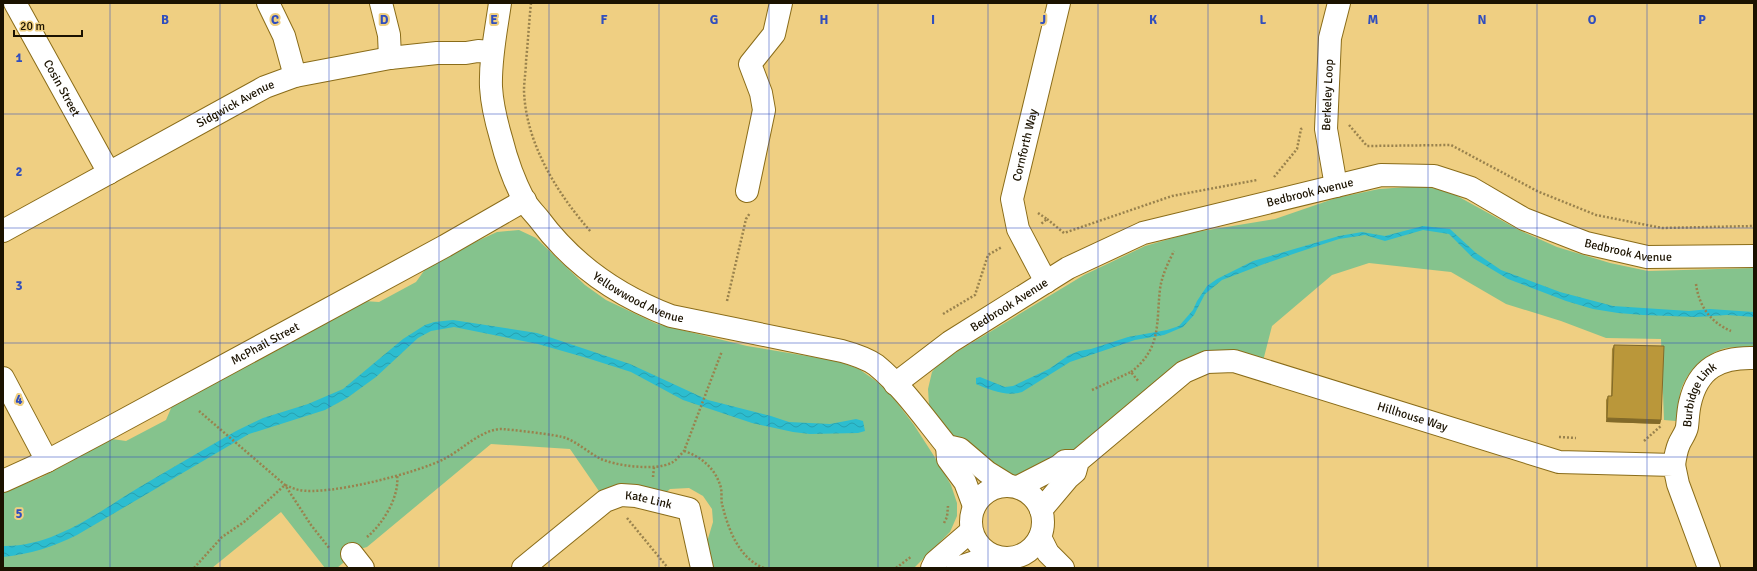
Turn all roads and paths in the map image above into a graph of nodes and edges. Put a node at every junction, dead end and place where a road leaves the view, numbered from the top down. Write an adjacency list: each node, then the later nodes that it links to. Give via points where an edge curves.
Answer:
1 (15, 3): 12 (street, Cosin Street)
2 (268, 3): 11 (street, via 284,36)
3 (381, 3): 10 (street, via 389,35)
4 (500, 3): 9 (street, Yellowwood Avenue)
5 (532, 3): 18 (path, via 524,91 528,121 552,179 573,211)
6 (781, 3): 14 (street, via 774,34 750,64 761,93 764,110)
7 (1059, 3): 19 (street, Cornforth Way, via 1012,199 1018,229)
8 (1339, 3): 13 (street, Berkeley Loop, via 1330,38 1326,129)
9 (492, 52): 10 (street, Sidgwick Avenue, via 437,53); 15 (street, Yellowwood Avenue, via 491,87 494,115 506,157)
10 (390, 58): 11 (street, Sidgwick Avenue)
11 (295, 76): 12 (street, Sidgwick Avenue, via 265,87)
12 (109, 173): 17 (street, Sidgwick Avenue)
13 (1336, 186): 21 (street, Bedbrook Avenue, via 1381,175 1434,176 1471,188 1524,218 1586,243 1647,257); 22 (street, Bedbrook Avenue, via 1143,233 1068,268)
14 (747, 191)
15 (524, 200): 31 (street, Yellowwood Avenue, via 550,234 580,265 602,282 644,306 671,316 858,356 875,364); 35 (street, McPhail Street, via 445,246)
16 (750, 212): 24 (path, via 746,219)
17 (3, 231)
18 (591, 232)
19 (1022, 236): 22 (street, Cornforth Way); 25 (path, via 988,255 975,295)
20 (1174, 251): 29 (path, via 1160,288 1159,324 1155,342 1150,353)
21 (1754, 256)
22 (1046, 282): 31 (street, Bedbrook Avenue, via 950,342)
23 (1696, 284): 26 (path, via 1705,311 1717,324)
24 (727, 301)
25 (943, 314)
26 (1731, 331)
27 (722, 351): 34 (path)
28 (1754, 358): 37 (street, Burbidge Link, via 1722,361 1699,379 1690,402 1686,429)
29 (1131, 372)
30 (3, 378): 35 (street)
31 (895, 384): 33 (street, Yellowwood Avenue)
32 (199, 411): 40 (path)
33 (948, 446): 41 (street, Yellowwood Avenue, via 960,449 975,463); 44 (street, Yellowwood Avenue, via 948,459 965,482)
34 (684, 451): 38 (path, via 671,463 663,466 619,464 599,458 564,437 500,429 488,431 428,466); 55 (path, via 697,455 715,474 735,541 752,563)
35 (48, 461): 39 (street, McPhail Street)
36 (1078, 461): 37 (street, Hillhouse Way, via 1184,372 1207,362 1234,361 1559,462); 41 (street, Hillhouse Way, via 1065,461); 45 (street, Hillhouse Way, via 1075,472)
37 (1674, 465): 60 (street, via 1678,484)
38 (398, 475): 40 (path, via 321,490 300,490); 49 (path, via 394,499 382,520)
39 (3, 480)
40 (285, 485): 49 (path, via 311,525); 51 (path, via 244,522 222,537)
41 (1013, 486): 44 (street, via 998,486 989,490); 45 (street, via 1027,492 1035,499)
42 (612, 499): 52 (street, Kate Link, via 605,501); 53 (path); 54 (street, Kate Link, via 621,495 636,496 689,509)
43 (947, 501): 46 (path, via 949,508)
44 (974, 506): 47 (street, via 970,519)
45 (1041, 510): 48 (street, via 1043,524)
46 (943, 525)
47 (972, 532): 50 (street, via 984,551); 56 (street, via 935,562)
48 (1040, 537): 50 (street, via 1033,548 1024,554); 59 (street, via 1048,553)
49 (353, 554)
50 (1004, 557): 57 (street); 58 (street)
51 (194, 568)
52 (523, 568)
53 (668, 568)
54 (702, 568)
55 (764, 568)
56 (932, 568)
57 (957, 568)
58 (1033, 568)
59 (1063, 568)
60 (1709, 568)

